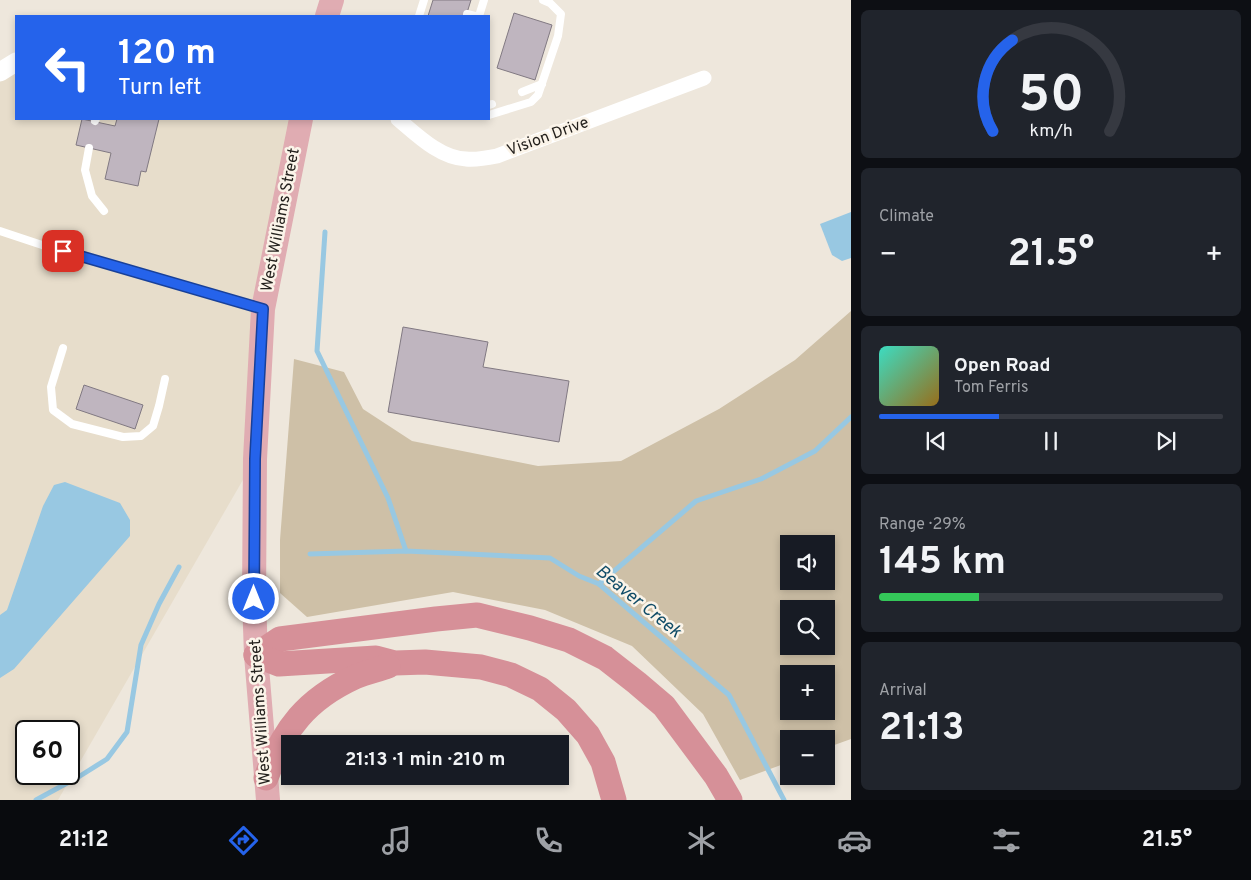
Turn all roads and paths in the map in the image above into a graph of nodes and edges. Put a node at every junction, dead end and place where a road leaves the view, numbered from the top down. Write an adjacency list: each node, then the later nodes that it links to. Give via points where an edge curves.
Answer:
1 (484, 0): 7 (lane)
2 (544, 0): 11 (lane, via 561,14 558,36)
3 (427, 1): 5 (lane)
4 (467, 14): 6 (lane)
5 (420, 15)
6 (471, 15)
7 (479, 15)
8 (15, 63): 9 (street)
9 (0, 72)
10 (704, 78): 15 (street, Vision Drive, via 497,156 480,159 464,159 438,150)
11 (542, 84): 12 (lane); 13 (lane, via 531,102)
12 (522, 92)
13 (490, 115)
14 (301, 120): 19 (main road, West Williams Street)
15 (399, 120)
16 (89, 148): 17 (lane, via 85,170 92,196)
17 (104, 211)
18 (0, 231): 19 (lane)
19 (263, 309): 22 (main road, West Williams Street, via 255,459)
20 (63, 348): 21 (lane, via 51,387 53,410 72,424 123,437 141,436 153,426)
21 (165, 379)
22 (256, 654): 23 (highway, via 279,664 376,658); 24 (main road, West Williams Street); 26 (highway, via 280,639 477,615 569,640 605,658 664,706)
23 (395, 663): 24 (highway, via 340,684 312,704 288,730 274,754); 25 (highway, via 433,662 481,667 511,675 540,688 588,735 603,762)
24 (267, 789)
25 (614, 800)
26 (730, 800)

